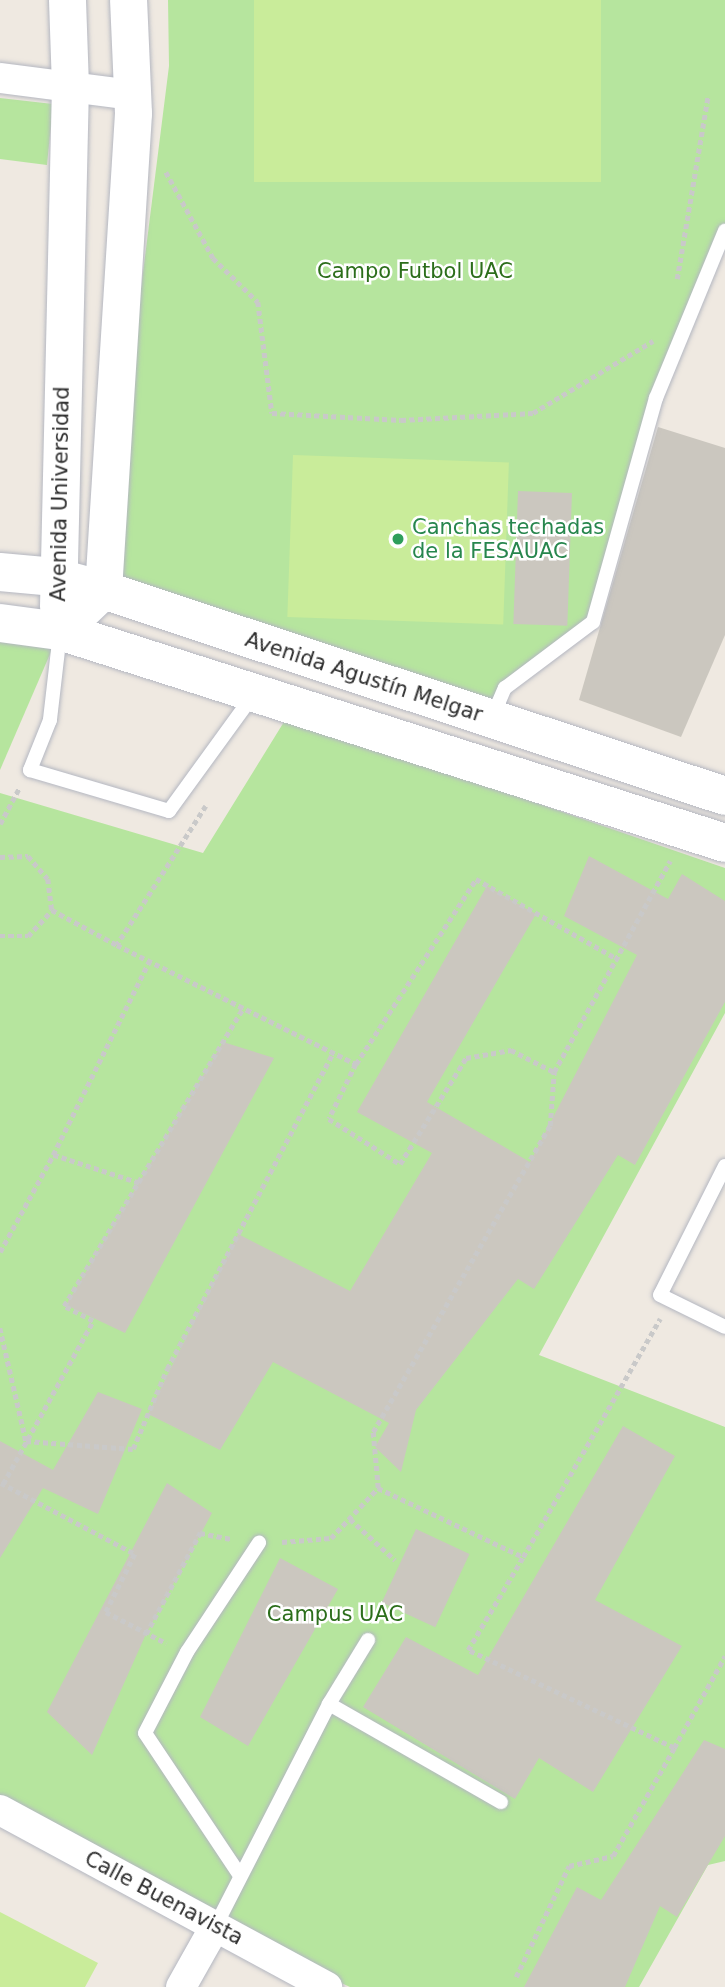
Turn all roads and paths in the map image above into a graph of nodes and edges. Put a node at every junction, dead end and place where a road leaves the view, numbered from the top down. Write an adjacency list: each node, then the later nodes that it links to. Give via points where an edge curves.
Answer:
1 (67, 0): 4 (street, Avenida Universidad)
2 (128, 0): 5 (street)
3 (0, 78): 4 (street)
4 (70, 86): 5 (street); 12 (street, Avenida Universidad)
5 (132, 95): 13 (street)
6 (708, 96): 9 (path)
7 (160, 162): 10 (path, via 213,258 258,302 272,413 401,419 533,413)
8 (725, 231): 17 (lane, via 656,398 593,622 505,688)
9 (675, 293)
10 (657, 339)
11 (0, 572): 12 (main road, Avenida Agustín Melgar)
12 (55, 576): 13 (main road, Avenida Agustín Melgar); 15 (street, Avenida Universidad)
13 (103, 590): 15 (street, Avenida Universidad); 17 (main road, Avenida Agustín Melgar)
14 (0, 623): 15 (main road)
15 (60, 631): 16 (main road); 18 (lane, via 50,720)
16 (255, 692): 18 (lane, via 169,811); 22 (main road)
17 (491, 719): 20 (main road, Avenida Agustín Melgar)
18 (30, 770): 21 (path)
19 (215, 792): 27 (path)
20 (725, 796)
21 (0, 824)
22 (686, 830): 23 (main road); 28 (path)
23 (725, 843)
24 (0, 857): 25 (path, via 28,856 48,879)
25 (52, 910): 26 (path, via 28,936); 27 (path)
26 (0, 936)
27 (117, 945): 29 (path)
28 (619, 961): 32 (path, via 476,879); 33 (path)
29 (149, 962): 30 (path); 34 (path)
30 (242, 1010): 31 (path); 36 (path)
31 (333, 1053): 32 (path); 41 (path, via 167,1369 133,1449)
32 (356, 1064): 33 (path, via 329,1119 400,1164 466,1058 511,1050)
33 (554, 1072): 43 (path, via 550,1126 373,1432)
34 (53, 1156): 36 (path); 37 (path)
35 (725, 1166): 38 (lane, via 660,1295)
36 (139, 1183): 41 (path, via 65,1306 93,1321)
37 (0, 1252)
38 (670, 1300): 39 (lane); 46 (path)
39 (725, 1326)
40 (0, 1328): 41 (path)
41 (26, 1441): 42 (path)
42 (1, 1484): 48 (path, via 135,1554 106,1612)
43 (378, 1488): 44 (path); 46 (path)
44 (350, 1519): 45 (path, via 331,1538); 47 (path)
45 (259, 1543): 48 (path, via 201,1533); 50 (lane)
46 (523, 1557): 53 (path, via 468,1650)
47 (395, 1560)
48 (146, 1634): 50 (path)
49 (368, 1640): 52 (lane)
50 (187, 1652): 56 (lane, via 145,1733)
51 (725, 1656): 53 (path)
52 (330, 1704): 54 (lane); 56 (lane)
53 (674, 1748): 58 (path, via 613,1856 569,1866)
54 (501, 1802)
55 (0, 1810): 57 (street, Calle Buenavista)
56 (240, 1874): 57 (lane)
57 (216, 1925): 59 (street); 60 (street, Calle Buenavista)
58 (516, 1978)
59 (181, 1987)
60 (327, 1987)

